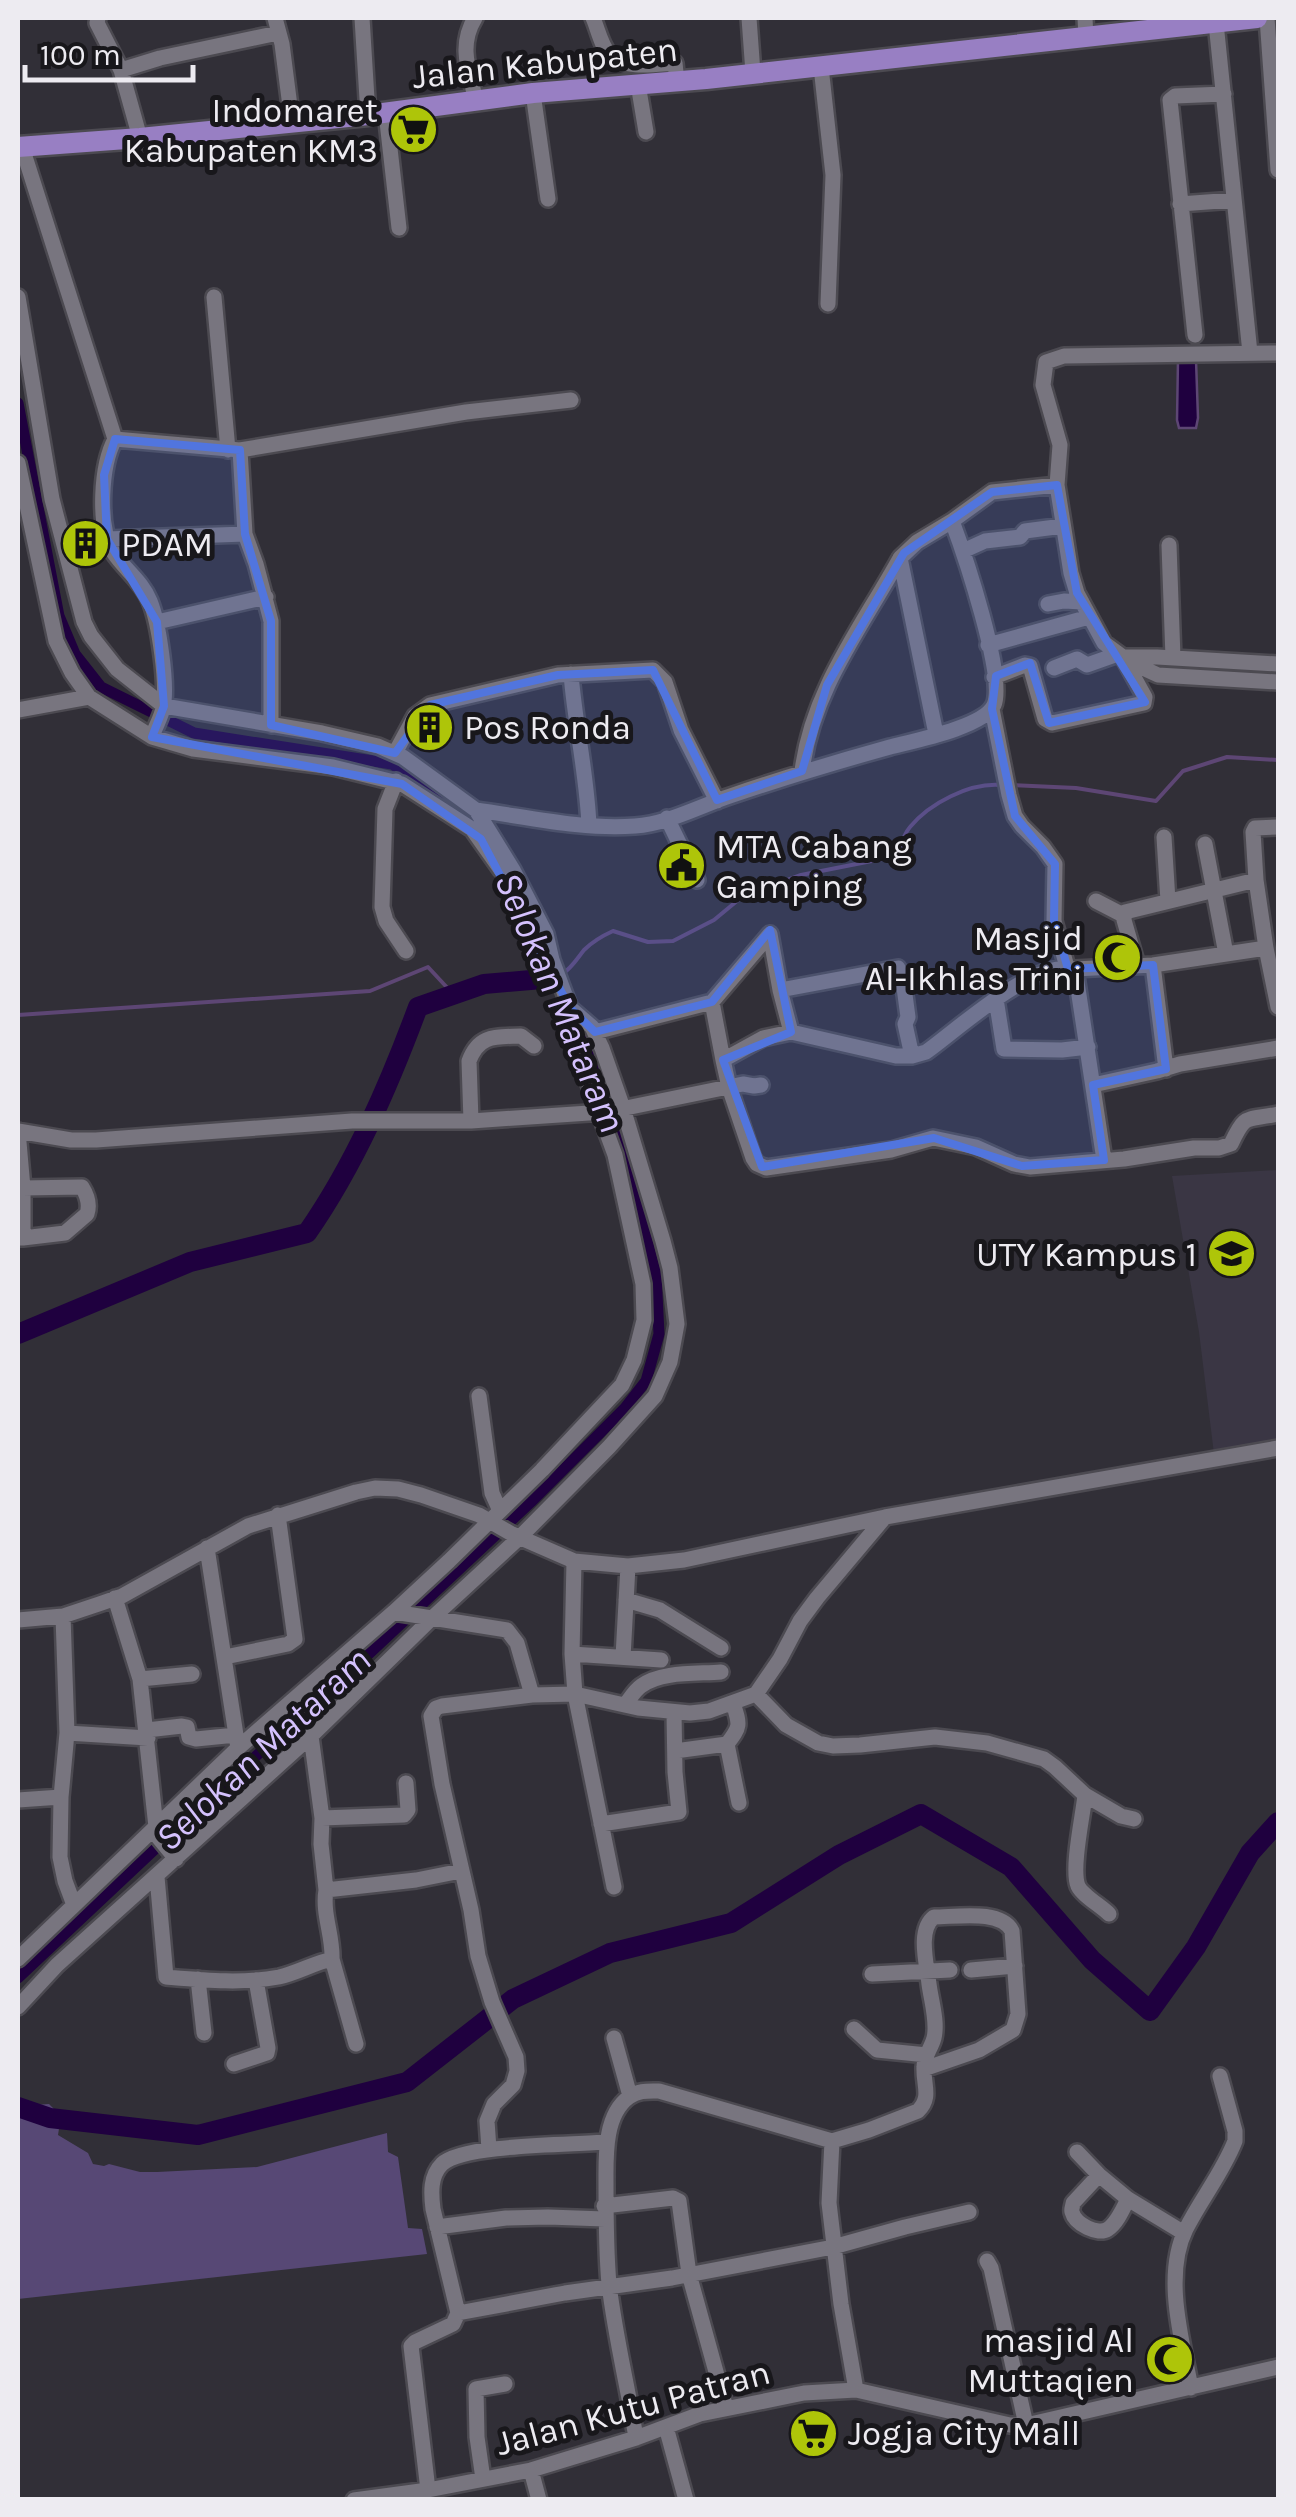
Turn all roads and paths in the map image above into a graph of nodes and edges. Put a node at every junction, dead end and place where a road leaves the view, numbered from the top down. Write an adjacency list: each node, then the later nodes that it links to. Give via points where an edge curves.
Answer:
1 (98, 18): 12 (street)
2 (362, 18): 19 (street)
3 (476, 18): 18 (street, via 465,44)
4 (594, 18): 14 (street, via 613,58 675,62)
5 (748, 18): 13 (street)
6 (1256, 18): 8 (main road, Jalan Kabupaten)
7 (1266, 18): 24 (street)
8 (1216, 23): 10 (main road, Jalan Kabupaten); 17 (street)
9 (276, 25): 12 (street); 20 (street)
10 (1086, 28): 11 (main road, Jalan Kabupaten)
11 (821, 67): 13 (main road, Jalan Kabupaten); 31 (street, via 833,198)
12 (121, 70): 22 (street)
13 (753, 73): 14 (main road, Jalan Kabupaten)
14 (677, 82): 15 (main road, Jalan Kabupaten)
15 (638, 84): 16 (main road, Jalan Kabupaten); 21 (street)
16 (534, 93): 18 (main road, Jalan Kabupaten); 25 (street)
17 (1224, 94): 26 (street); 27 (street, via 1170,100)
18 (476, 101): 19 (main road, Jalan Kabupaten)
19 (376, 114): 20 (main road, Jalan Kabupaten); 28 (street)
20 (292, 122): 22 (main road, Jalan Kabupaten)
21 (646, 132)
22 (140, 138): 23 (main road, Jalan Kabupaten)
23 (20, 147): 36 (street)
24 (1278, 170)
25 (548, 199)
26 (1234, 200): 27 (street); 34 (street)
27 (1180, 204): 32 (street)
28 (398, 228)
29 (18, 296): 63 (street, via 52,499 84,622)
30 (214, 297): 37 (street)
31 (828, 304)
32 (1195, 335)
33 (1278, 352): 34 (street)
34 (1250, 353): 39 (street, via 1046,362 1042,385 1060,445)
35 (572, 400): 37 (street)
36 (114, 439): 37 (street); 43 (street, via 104,475)
37 (234, 450): 42 (street)
38 (18, 464): 60 (street, via 56,640)
39 (1057, 485): 40 (street, via 992,492); 41 (street)
40 (952, 521): 45 (street); 46 (street)
41 (1063, 526): 45 (street); 49 (street)
42 (245, 534): 43 (street); 47 (street)
43 (107, 539): 50 (street, via 142,585)
44 (1169, 545): 53 (street)
45 (963, 551): 51 (street)
46 (900, 558): 65 (street); 67 (street, via 827,685)
47 (266, 597): 50 (street); 64 (street)
48 (1048, 604): 49 (street, via 1064,601)
49 (1086, 609): 51 (street); 52 (street, via 1104,643)
50 (157, 622): 63 (street)
51 (988, 645): 58 (street)
52 (1125, 656): 53 (street); 55 (street, via 1087,666 1077,658); 56 (street, via 1158,675); 58 (street, via 1144,703 1049,723 1030,666)
53 (1173, 658): 56 (street)
54 (1278, 664): 56 (street)
55 (1054, 668)
56 (1236, 670): 59 (street)
57 (570, 674): 66 (street, via 426,707); 69 (street, via 658,673); 72 (street)
58 (994, 677): 61 (street)
59 (1278, 682)
60 (89, 697): 62 (street); 63 (street)
61 (992, 709): 65 (street); 87 (street, via 1015,816 1053,859 1054,921)
62 (18, 710)
63 (158, 722): 64 (street); 68 (street, via 193,750)
64 (271, 726): 66 (street)
65 (936, 734): 67 (street)
66 (395, 752): 68 (street)
67 (802, 772): 69 (street)
68 (405, 775): 70 (street); 83 (street, via 385,809 381,896 386,921); 84 (street, via 481,839)
69 (717, 800): 71 (street)
70 (476, 810): 72 (street); 84 (street, via 542,926)
71 (667, 818): 72 (street, via 640,826); 76 (street)
72 (590, 826)
73 (1278, 827): 77 (street, via 1253,830)
74 (1164, 837): 80 (street)
75 (1205, 844): 78 (street)
76 (697, 880)
77 (1256, 880): 78 (street); 82 (street)
78 (1214, 889): 80 (street); 85 (street)
79 (1096, 901): 81 (street)
80 (1168, 901): 81 (street)
81 (1123, 916): 86 (street)
82 (1266, 948): 85 (street); 92 (street)
83 (406, 951)
84 (547, 953): 91 (street)
85 (1226, 954): 86 (street)
86 (1145, 966): 87 (street); 100 (street)
87 (1071, 968): 89 (street, via 1020,982); 96 (street)
88 (780, 990): 90 (street, via 770,934); 94 (street); 98 (street, via 898,968)
89 (996, 999): 96 (street, via 1004,1049); 98 (street)
90 (712, 1002): 93 (street); 99 (street)
91 (568, 1004): 93 (street); 104 (street, via 569,1030)
92 (1278, 1007)
93 (595, 1032): 104 (street)
94 (791, 1032): 98 (street); 99 (street)
95 (534, 1046): 106 (street, via 520,1036 480,1042 469,1061)
96 (1088, 1047): 102 (street)
97 (1278, 1048): 100 (street)
98 (912, 1056)
99 (722, 1060): 103 (street)
100 (1166, 1069): 102 (street)
101 (761, 1084): 103 (street)
102 (1093, 1085): 108 (street)
103 (728, 1087): 104 (street); 108 (street, via 753,1158 766,1168 933,1138 1022,1166)
104 (612, 1110): 106 (street); 115 (street, via 644,1284 634,1360 622,1385); 116 (street, via 670,1268 676,1324 670,1362 645,1410)
105 (1278, 1114): 108 (street, via 1243,1122 1224,1147)
106 (470, 1121): 107 (street, via 352,1121 96,1140)
107 (18, 1131): 109 (street)
108 (1104, 1160)
109 (21, 1186): 110 (street); 110 (street, via 82,1186 88,1210 64,1233)
110 (20, 1238)
111 (479, 1396): 115 (street)
112 (1278, 1448): 114 (street)
113 (278, 1515): 115 (street, via 375,1488); 117 (street); 128 (street, via 295,1639)
114 (885, 1516): 119 (street, via 709,1556); 135 (street, via 816,1598)
115 (494, 1518): 116 (street); 122 (street)
116 (516, 1536): 118 (street); 124 (street)
117 (207, 1548): 120 (street); 128 (street)
118 (574, 1562): 119 (street); 127 (street)
119 (628, 1566): 121 (street)
120 (115, 1598): 123 (street); 133 (street)
121 (626, 1600): 126 (street, via 660,1610); 129 (street)
122 (397, 1613): 124 (street); 139 (street)
123 (63, 1616): 125 (street); 141 (street)
124 (429, 1619): 136 (street, via 507,1630); 143 (street)
125 (18, 1620)
126 (721, 1648)
127 (572, 1654): 129 (street); 134 (street)
128 (224, 1657): 144 (street)
129 (623, 1657): 130 (street)
130 (661, 1660)
131 (721, 1672): 138 (street, via 664,1677 636,1689)
132 (192, 1674): 133 (street)
133 (140, 1679): 142 (street)
134 (574, 1694): 136 (street); 138 (street); 154 (street)
135 (756, 1694): 137 (street); 148 (street, via 786,1725 818,1742 860,1745 935,1736 986,1743 1044,1760)
136 (532, 1695): 157 (street, via 433,1711)
137 (733, 1703): 140 (street); 145 (street, via 738,1730)
138 (625, 1705): 140 (street)
139 (294, 1708): 143 (street); 144 (street)
140 (674, 1712): 146 (street)
141 (67, 1733): 142 (street); 149 (street)
142 (148, 1734): 144 (street, via 182,1726 189,1737); 155 (street)
143 (309, 1734): 152 (street); 156 (street)
144 (237, 1742): 155 (street)
145 (727, 1744): 146 (street); 151 (street)
146 (675, 1751): 154 (street, via 679,1812)
147 (406, 1784): 152 (street, via 404,1815)
148 (1086, 1795): 153 (street); 162 (street, via 1078,1886)
149 (62, 1797): 150 (street); 161 (street, via 60,1857)
150 (18, 1800)
151 (738, 1803)
152 (322, 1818): 160 (street)
153 (1134, 1820)
154 (601, 1824): 159 (street)
155 (156, 1832): 156 (street); 161 (street)
156 (174, 1856): 158 (street)
157 (461, 1871): 160 (street); 183 (street, via 478,1956 516,2056 514,2085 487,2121)
158 (157, 1877): 170 (street, via 166,1977); 172 (street)
159 (614, 1887)
160 (326, 1890): 164 (street)
161 (74, 1905): 163 (street)
162 (1109, 1914)
163 (18, 1959)
164 (332, 1959): 171 (street); 176 (street)
165 (1015, 1966): 167 (street); 168 (street, via 1008,1923 934,1917 926,1926); 177 (street, via 1014,2030 979,2050)
166 (950, 1970): 168 (street)
167 (972, 1970)
168 (928, 1972): 169 (street); 177 (street, via 934,2037)
169 (872, 1974)
170 (198, 1979): 171 (street); 174 (street)
171 (256, 1980): 178 (street, via 268,2048 264,2056)
172 (18, 2007)
173 (854, 2029): 177 (street, via 877,2050)
174 (204, 2033)
175 (614, 2038): 180 (street)
176 (356, 2044)
177 (925, 2062): 181 (street, via 927,2096 918,2111)
178 (234, 2064)
179 (1220, 2076): 190 (street, via 1235,2141)
180 (630, 2096): 181 (street, via 659,2091); 182 (street)
181 (832, 2141): 191 (street)
182 (606, 2142): 183 (street); 187 (street)
183 (489, 2149): 189 (street, via 444,2161 434,2175)
184 (1077, 2152): 185 (street)
185 (1100, 2175): 186 (street); 186 (street, via 1073,2204 1074,2217 1103,2232)
186 (1128, 2200): 190 (street)
187 (605, 2212): 189 (street); 193 (street, via 677,2199); 194 (street)
188 (969, 2212): 191 (street)
189 (438, 2227): 195 (street)
190 (1184, 2232): 198 (street, via 1174,2287)
191 (833, 2247): 193 (street); 199 (street)
192 (987, 2260): 201 (street)
193 (689, 2274): 194 (street); 200 (street)
194 (610, 2287): 195 (street); 203 (street)
195 (458, 2312): 207 (street, via 453,2324 411,2346)
196 (1278, 2366): 198 (street, Jalan Kutu Patran)
197 (505, 2384): 205 (street, via 476,2388)
198 (1192, 2388): 201 (street, Jalan Kutu Patran)
199 (856, 2390): 200 (street, Jalan Kutu Patran); 201 (street, Jalan Kutu Patran)
200 (726, 2408): 202 (street, Jalan Kutu Patran)
201 (1026, 2425)
202 (666, 2428): 203 (street, Jalan Kutu Patran); 211 (street)
203 (636, 2438): 204 (street, Jalan Kutu Patran)
204 (532, 2470): 205 (street, Jalan Kutu Patran); 210 (street)
205 (483, 2479): 206 (street, Jalan Kutu Patran)
206 (465, 2483): 207 (street, Jalan Kutu Patran); 209 (street)
207 (428, 2490): 208 (street, Jalan Kutu Patran)
208 (354, 2500)
209 (470, 2500)
210 (539, 2500)
211 (686, 2500)

